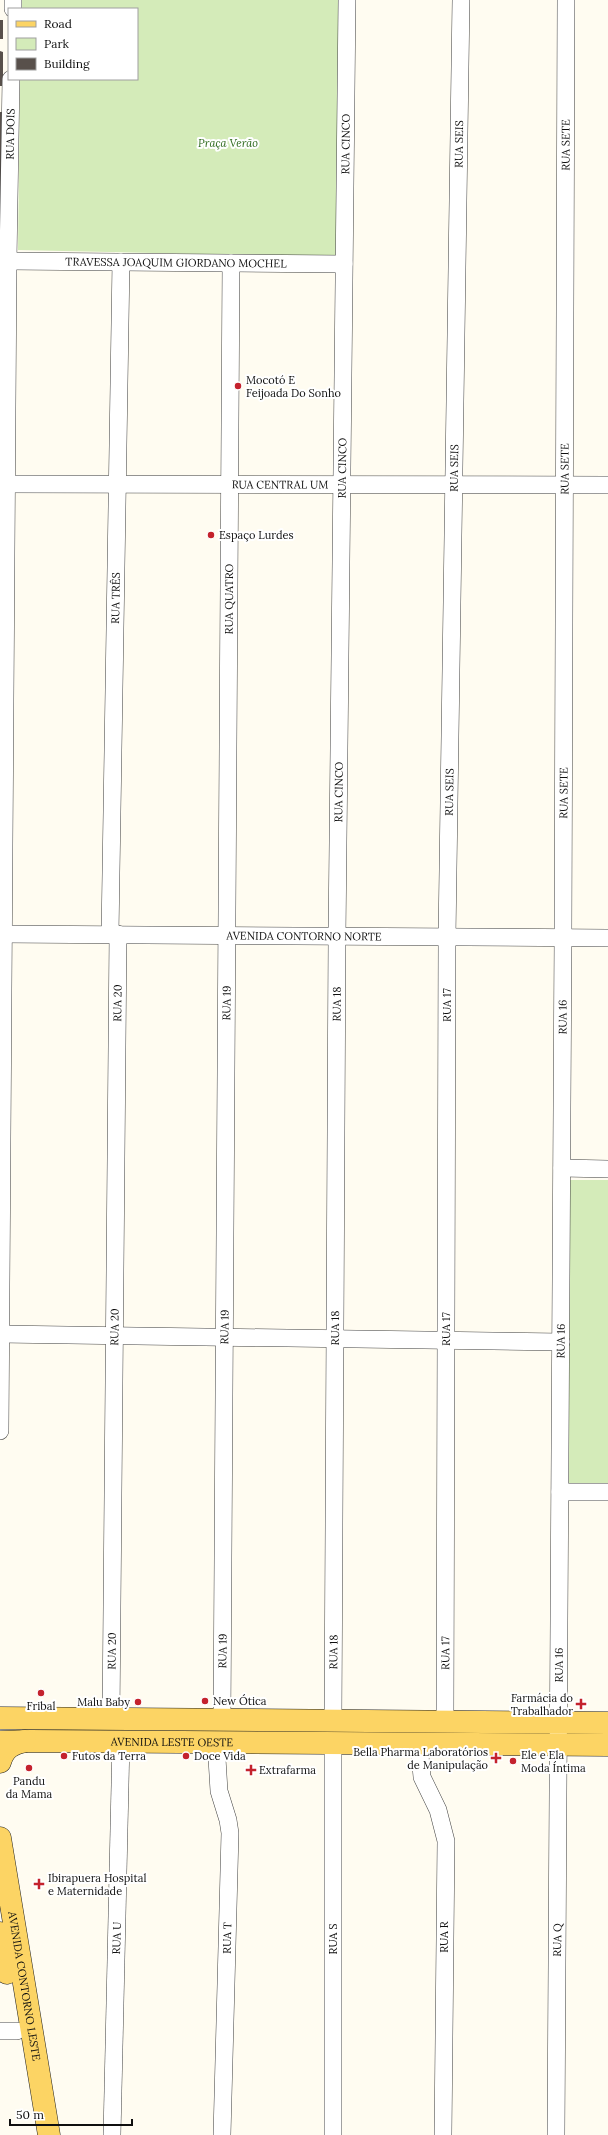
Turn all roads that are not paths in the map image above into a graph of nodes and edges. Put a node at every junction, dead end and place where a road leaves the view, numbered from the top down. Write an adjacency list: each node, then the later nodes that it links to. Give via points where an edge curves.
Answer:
1 (347, 0): 8 (street, RUA CINCO)
2 (461, 0): 13 (street, RUA SEIS)
3 (566, 0): 14 (street, RUA SETE)
4 (11, 80): 5 (street, RUA DOIS)
5 (8, 261): 6 (street, TRAVESSA JOAQUIM GIORDANO MOCHEL); 9 (street, RUA DOIS)
6 (121, 262): 7 (street, TRAVESSA JOAQUIM GIORDANO MOCHEL); 10 (street, RUA TRÊS)
7 (231, 263): 8 (street, TRAVESSA JOAQUIM GIORDANO MOCHEL); 11 (street, RUA QUATRO)
8 (344, 264): 12 (street, RUA CINCO)
9 (3, 484): 10 (street, RUA CENTRAL UM); 16 (street, RUA DOIS)
10 (117, 484): 11 (street, RUA CENTRAL UM); 17 (street, RUA TRÊS)
11 (229, 485): 12 (street, RUA CENTRAL UM); 18 (street, RUA QUATRO)
12 (342, 485): 13 (street, RUA CENTRAL UM); 19 (street, RUA CINCO)
13 (453, 485): 14 (street, RUA CENTRAL UM); 20 (street, RUA SEIS)
14 (565, 485): 15 (street, RUA CENTRAL UM); 21 (street, RUA SETE)
15 (608, 485)
16 (2, 934): 17 (street, AVENIDA CONTORNO NORTE); 25 (street, RUA DOIS)
17 (114, 934): 18 (street, AVENIDA CONTORNO NORTE); 26 (street, RUA 20)
18 (227, 935): 19 (street, AVENIDA CONTORNO NORTE); 27 (street, RUA 19)
19 (337, 936): 20 (street, AVENIDA CONTORNO NORTE); 28 (street, RUA 18)
20 (447, 937): 21 (street, AVENIDA CONTORNO NORTE); 29 (street, RUA 17)
21 (563, 937): 22 (street, AVENIDA CONTORNO NORTE); 23 (street, RUA 16)
22 (608, 938)
23 (562, 1168): 24 (street); 30 (street, RUA 16)
24 (608, 1169)
25 (0, 1334): 26 (street); 31 (street, RUA DOIS)
26 (114, 1336): 27 (street); 35 (street, RUA 20)
27 (224, 1337): 28 (street); 36 (street, RUA 19)
28 (335, 1339): 29 (street); 37 (street, RUA 18)
29 (446, 1340): 30 (street); 38 (street, RUA 17)
30 (561, 1342): 32 (street, RUA 16)
31 (0, 1431)
32 (560, 1492): 33 (street); 39 (street, RUA 16)
33 (608, 1492)
34 (0, 1718): 35 (main road, AVENIDA LESTE OESTE)
35 (111, 1719): 36 (main road, AVENIDA LESTE OESTE)
36 (222, 1720): 37 (main road, AVENIDA LESTE OESTE)
37 (333, 1721): 38 (main road, AVENIDA LESTE OESTE)
38 (445, 1722): 39 (main road, AVENIDA LESTE OESTE)
39 (559, 1723): 40 (main road, AVENIDA LESTE OESTE); 47 (street, RUA 16)
40 (608, 1723)
41 (30, 1740): 42 (main road, AVENIDA LESTE OESTE); 43 (main road, AVENIDA LESTE OESTE); 49 (main road, via 10,1747 2,1755)
42 (121, 1741): 44 (main road, AVENIDA LESTE OESTE); 56 (street, RUA U)
43 (0, 1742)
44 (216, 1742): 45 (main road, AVENIDA LESTE OESTE); 57 (street, RUA T, via 219,1791 230,1832)
45 (333, 1743): 46 (main road, AVENIDA LESTE OESTE); 58 (street, RUA S)
46 (419, 1744): 47 (main road, AVENIDA LESTE OESTE); 59 (street, RUA R, via 422,1777 438,1810 446,1841)
47 (559, 1745): 48 (main road, AVENIDA LESTE OESTE); 60 (street, RUA Q)
48 (608, 1745)
49 (0, 1762)
50 (0, 1838): 51 (main road, AVENIDA CONTORNO LESTE)
51 (2, 1866): 55 (main road, AVENIDA CONTORNO LESTE)
52 (0, 1933): 53 (main road, AVENIDA CONTORNO LESTE)
53 (8, 2031): 54 (main road, AVENIDA CONTORNO LESTE)
54 (35, 2135)
55 (49, 2135)
56 (112, 2135)
57 (222, 2135)
58 (333, 2135)
59 (443, 2135)
60 (556, 2135)

